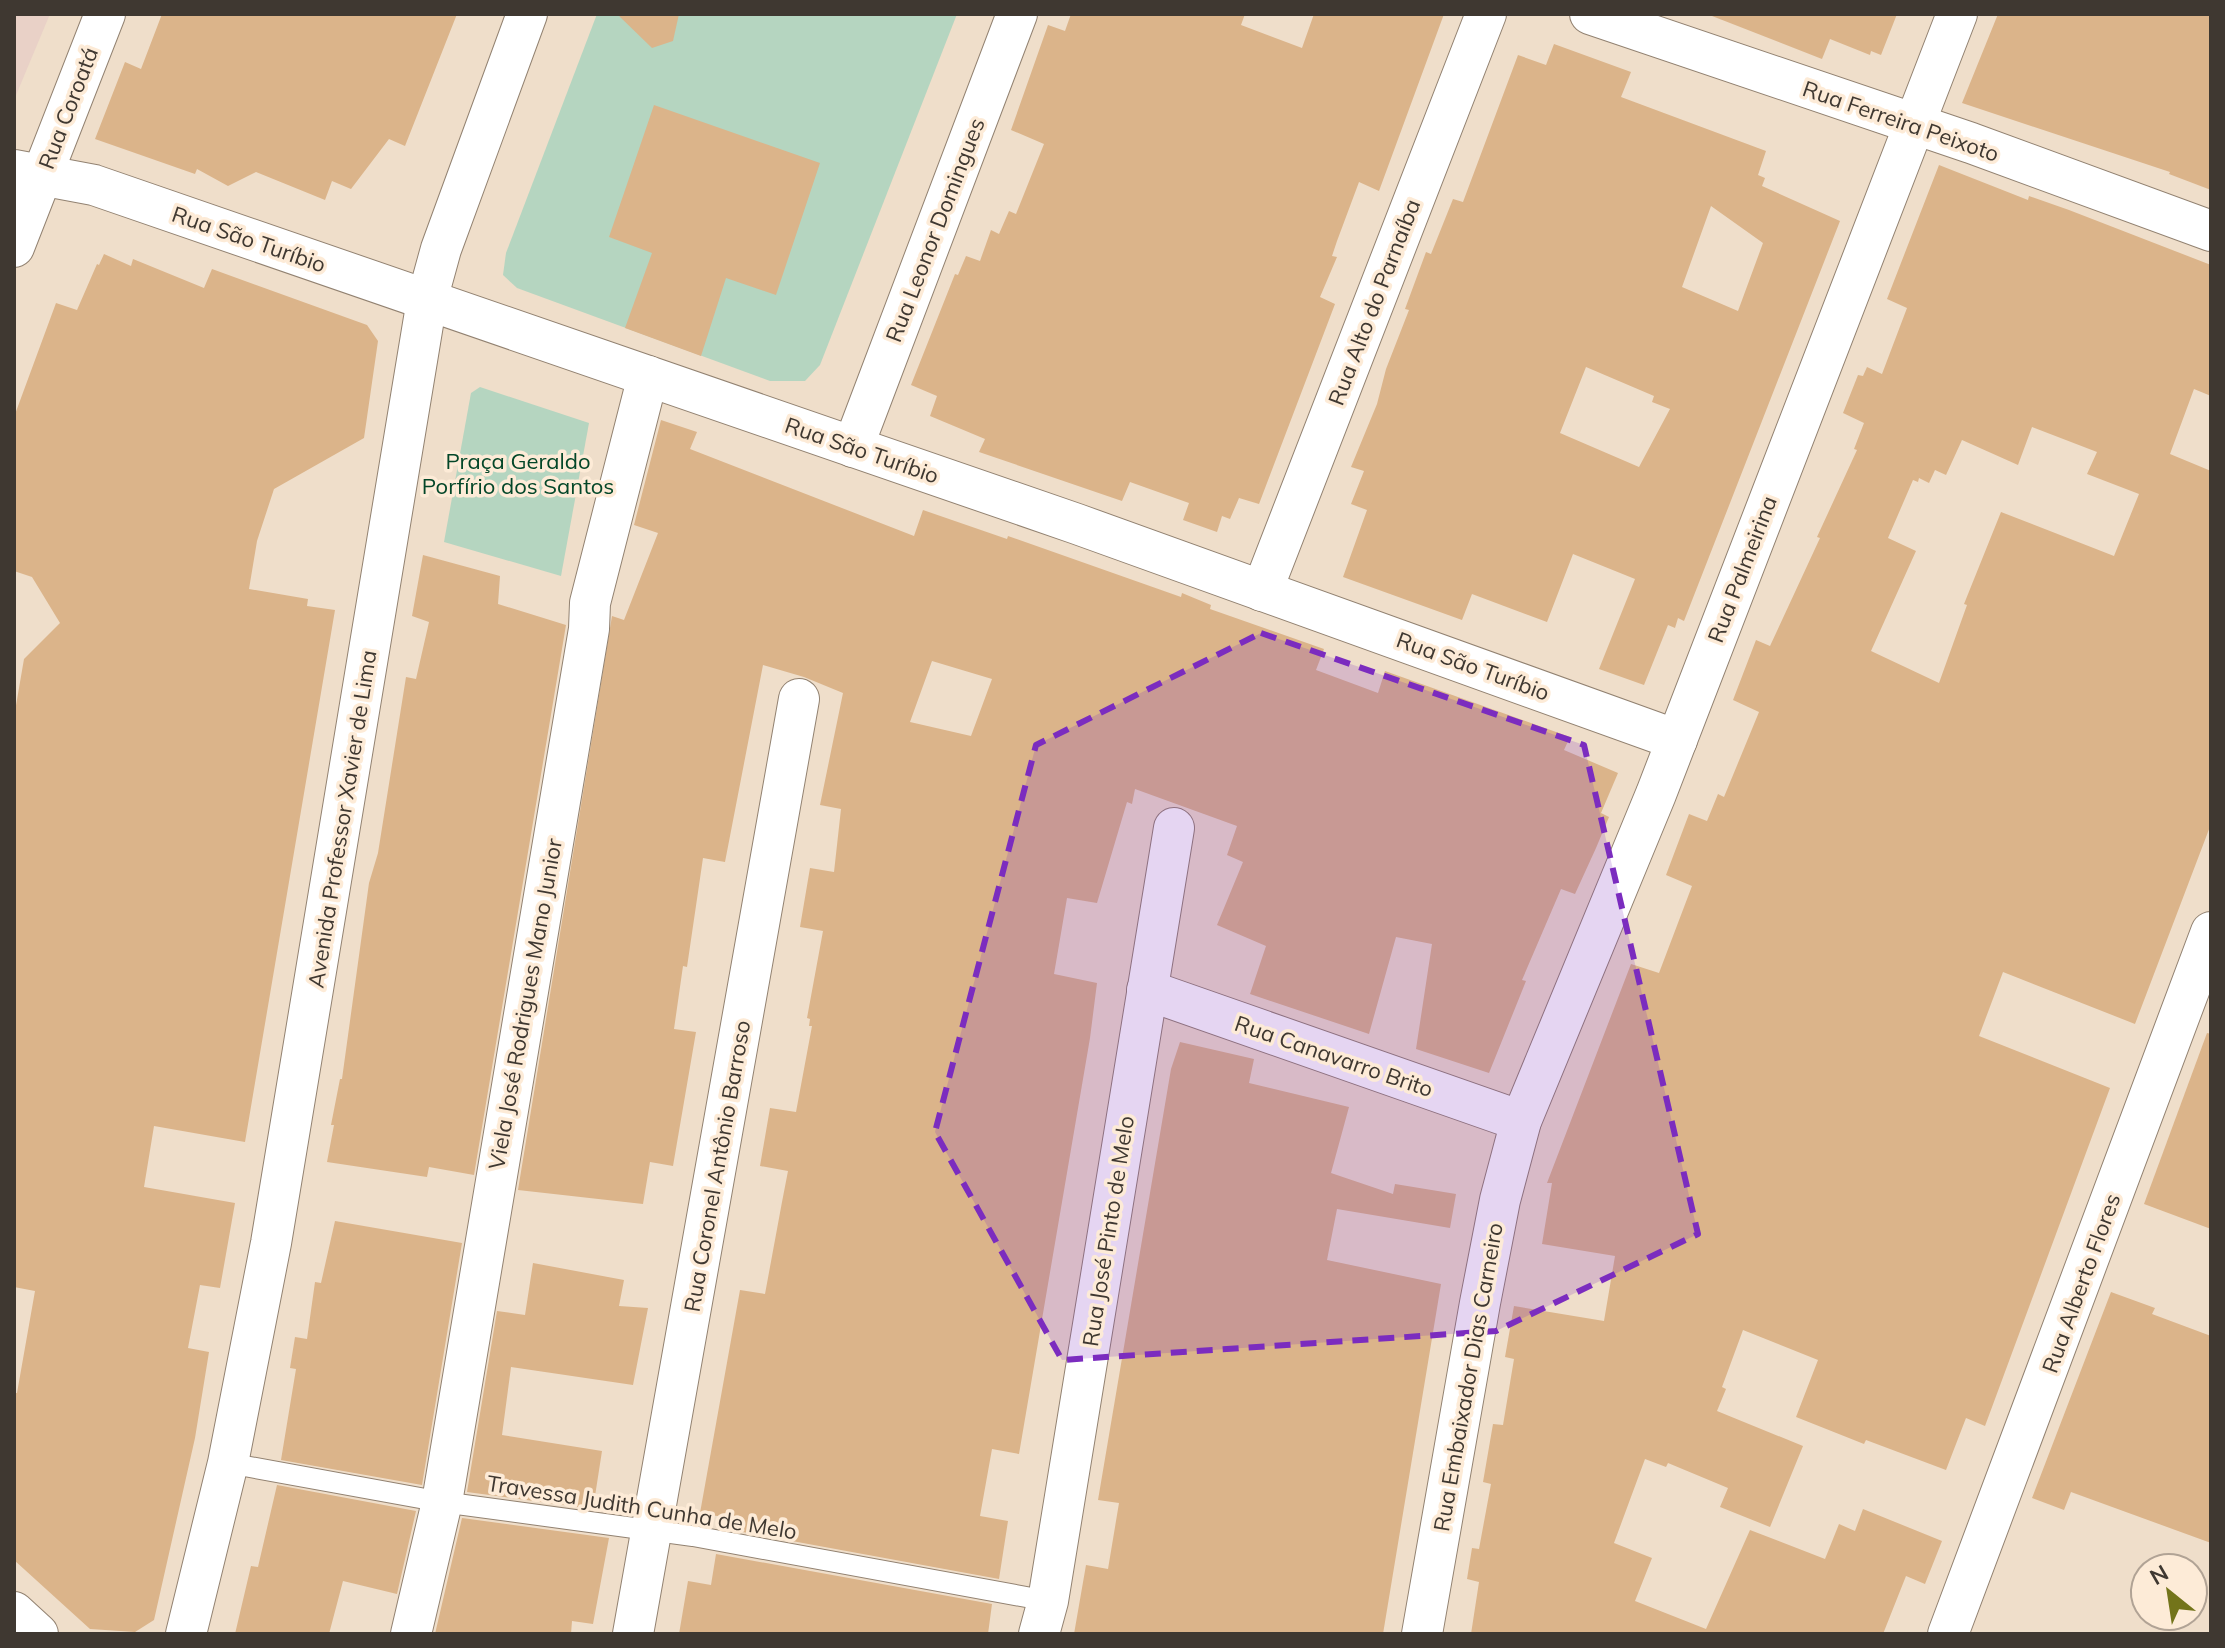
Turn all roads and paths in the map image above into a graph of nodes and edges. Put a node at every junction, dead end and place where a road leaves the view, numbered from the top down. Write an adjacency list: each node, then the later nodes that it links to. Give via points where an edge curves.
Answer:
1 (105, 14): 8 (street, Rua Coroatá)
2 (527, 14): 11 (street, Avenida Professor Xavier de Lima)
3 (1017, 14): 13 (street, Rua Leonor Domingues)
4 (1486, 14): 14 (street, Rua Alto do Parnaíba)
5 (1590, 14): 7 (street, Rua Ferreira Peixoto)
6 (1957, 14): 7 (street, Rua Palmeirina)
7 (1913, 124): 9 (street, Rua Ferreira Peixoto); 16 (street, Rua Palmeirina)
8 (28, 173): 10 (street, Rua Coroatá); 11 (street, Rua São Turíbio, via 94,185)
9 (2211, 231)
10 (14, 247)
11 (427, 300): 12 (street, Rua São Turíbio); 21 (street, Avenida Professor Xavier de Lima, via 271,1243)
12 (648, 376): 13 (street, Rua São Turíbio); 22 (street, Viela José Rodrigues Mano Junior, via 590,603)
13 (853, 447): 14 (street, Rua São Turíbio)
14 (1262, 591): 16 (street, Rua São Turíbio)
15 (799, 699): 23 (street, Rua Coronel Antônio Barroso)
16 (1677, 740): 20 (street, Rua Palmeirina)
17 (1174, 828): 19 (street, Rua José Pinto de Melo)
18 (2211, 932): 31 (street, Rua Alberto Flores)
19 (1147, 990): 20 (street, Rua Canavarro Brito); 25 (street, Rua José Pinto de Melo)
20 (1521, 1121): 30 (street, Rua Embaixador Dias Carneiro, via 1480,1303)
21 (228, 1463): 22 (lane, Travessa Judith Cunha de Melo); 27 (street, Avenida Professor Xavier de Lima)
22 (442, 1502): 23 (lane, Travessa Judith Cunha de Melo); 28 (street, Viela José Rodrigues Mano Junior)
23 (653, 1531): 25 (lane, Travessa Judith Cunha de Melo); 29 (street, Rua Coronel Antônio Barroso)
24 (14, 1612): 26 (street)
25 (1043, 1618)
26 (38, 1634)
27 (186, 1634)
28 (411, 1634)
29 (633, 1634)
30 (1422, 1634)
31 (1948, 1634)

